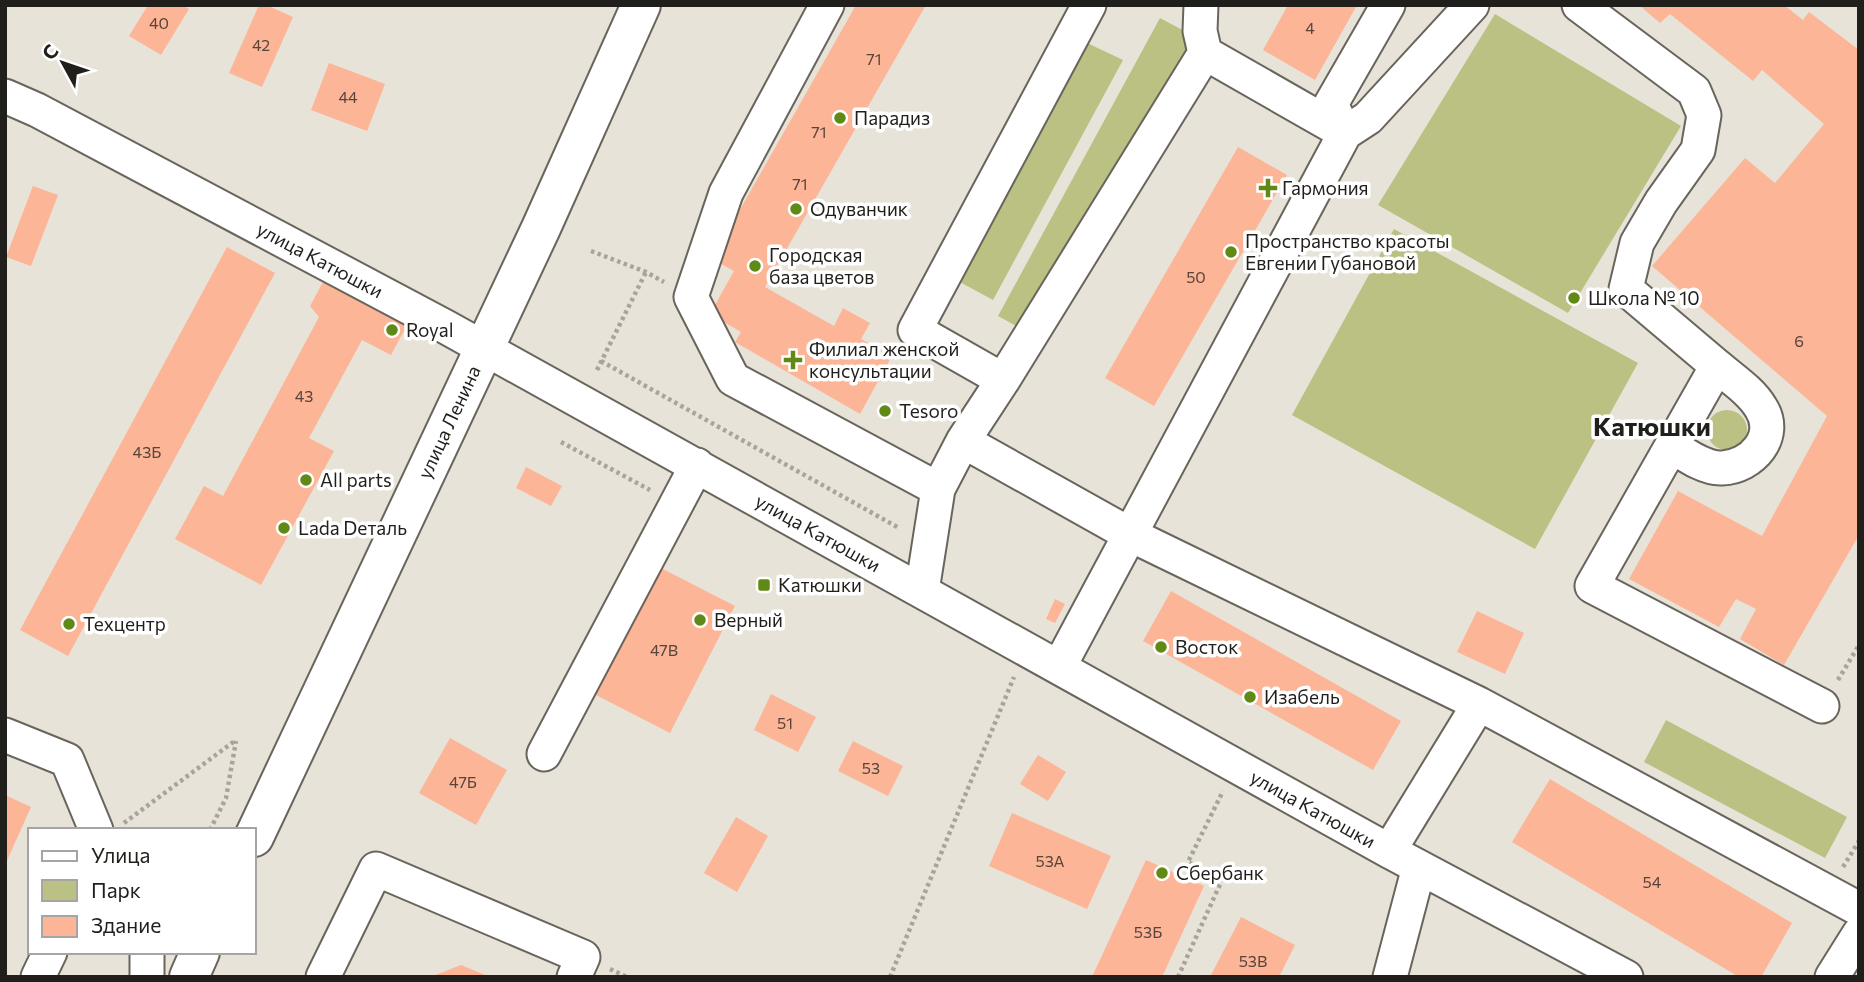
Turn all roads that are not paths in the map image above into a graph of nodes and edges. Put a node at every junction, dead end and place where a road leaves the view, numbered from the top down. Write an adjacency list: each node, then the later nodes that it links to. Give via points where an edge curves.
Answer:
1 (641, 5): 11 (main road, улица Ленина)
2 (827, 5): 17 (street, via 726,192 691,297 733,379)
3 (1089, 5): 13 (street, via 915,330)
4 (1201, 5): 8 (street)
5 (1388, 5): 10 (street, via 1331,104)
6 (1472, 5): 10 (street, via 1368,118)
7 (1579, 5): 12 (street, via 1694,91 1704,115 1698,149 1637,243 1626,289)
8 (1205, 52): 10 (street); 13 (street)
9 (5, 96): 11 (street, улица Катюшки)
10 (1345, 133): 18 (street)
11 (484, 349): 16 (street, улица Катюшки); 26 (main road, улица Ленина)
12 (1717, 366): 15 (street); 15 (street, via 1762,408 1768,427 1760,447 1742,465 1719,468)
13 (1003, 380): 14 (street)
14 (963, 441): 17 (street); 18 (street)
15 (1672, 446): 22 (street, via 1592,586)
16 (697, 465): 19 (street, улица Катюшки); 24 (street)
17 (938, 489): 19 (street)
18 (1131, 535): 20 (street); 21 (street)
19 (922, 591): 20 (street, улица Катюшки)
20 (1059, 667): 27 (street, улица Катюшки)
21 (1479, 704): 27 (street); 29 (street)
22 (1822, 706)
23 (5, 735): 25 (street, via 68,760)
24 (544, 754)
25 (95, 828)
26 (256, 833)
27 (1389, 851): 28 (street, улица Катюшки)
28 (1419, 867): 39 (street); 40 (street, улица Катюшки)
29 (1859, 909)
30 (1859, 934): 41 (street)
31 (49, 954): 34 (street)
32 (147, 954): 35 (street)
33 (199, 954): 36 (main road)
34 (38, 977)
35 (147, 977)
36 (188, 977)
37 (323, 977): 38 (street, via 376,869 583,957)
38 (575, 977)
39 (1390, 977)
40 (1626, 977)
41 (1832, 977)

